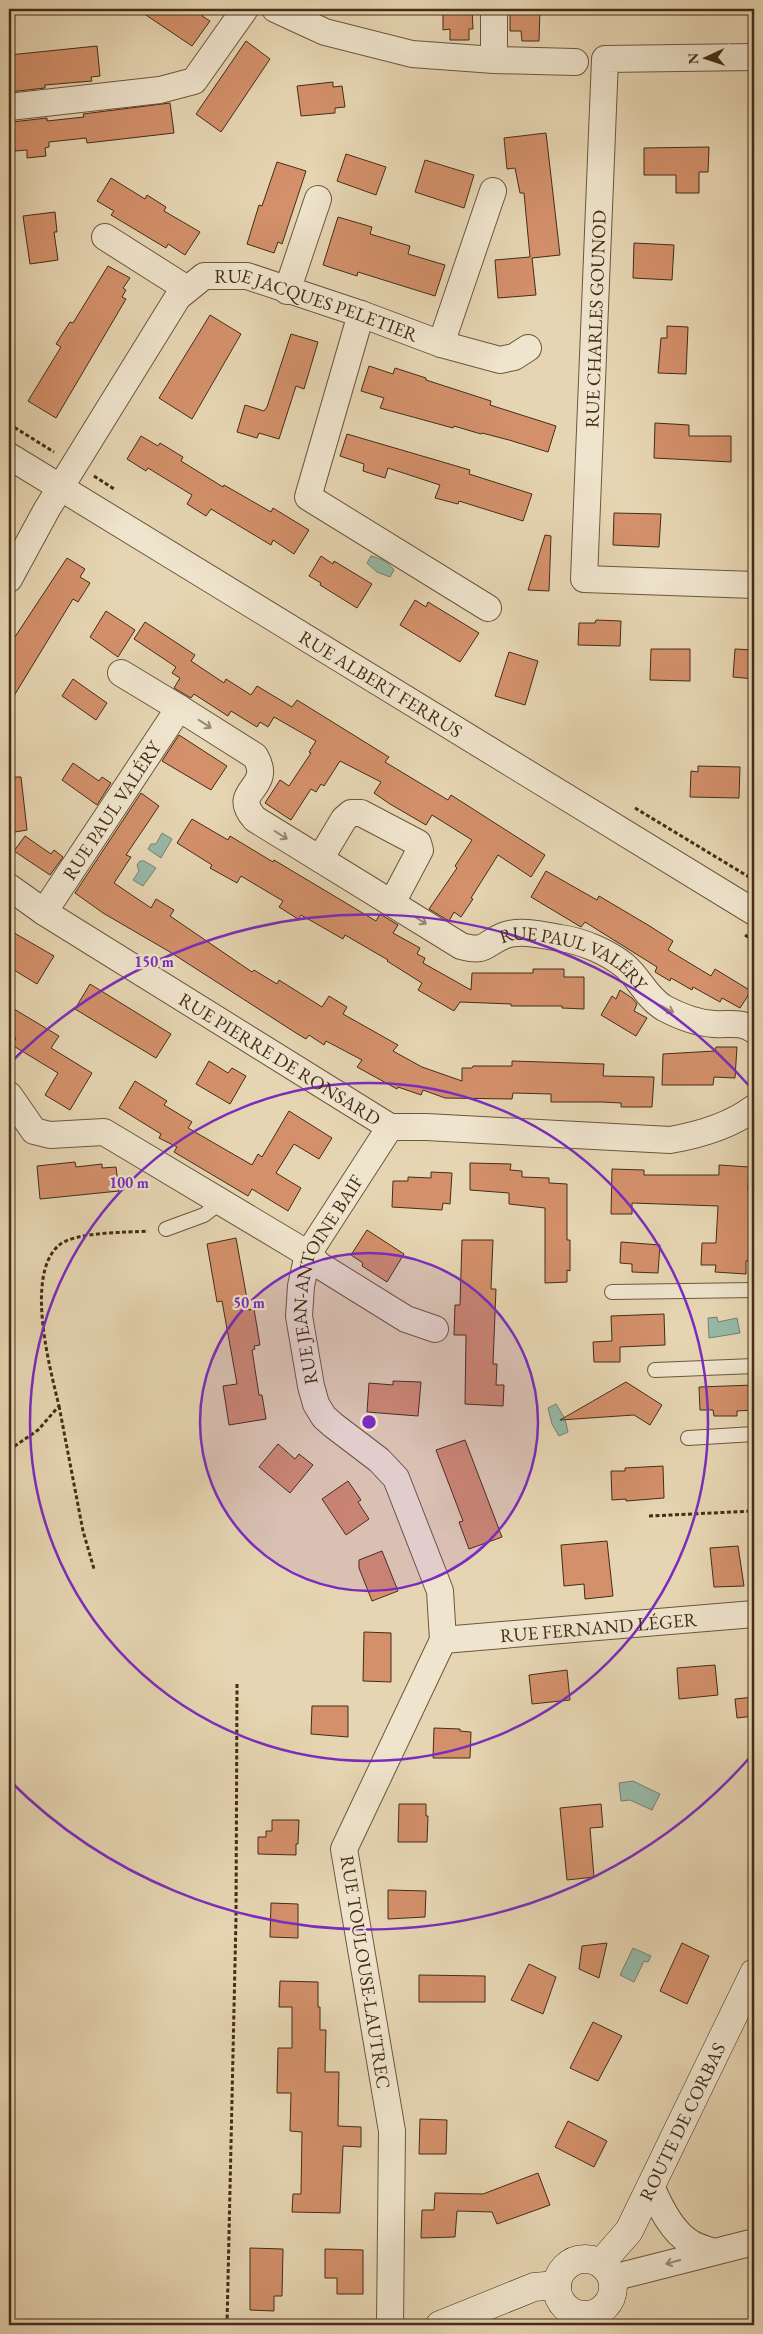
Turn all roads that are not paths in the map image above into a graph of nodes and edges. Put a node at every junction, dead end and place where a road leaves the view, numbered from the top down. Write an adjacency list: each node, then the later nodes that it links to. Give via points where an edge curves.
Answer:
1 (245, 9): 7 (street, via 194,81 160,90)
2 (275, 9): 5 (street, via 325,32 412,54)
3 (494, 9): 5 (street)
4 (754, 56): 19 (street, RUE CHARLES GOUNOD, via 605,59 584,579)
5 (494, 60): 6 (street)
6 (575, 62)
7 (9, 107)
8 (494, 191): 14 (street)
9 (318, 199): 12 (street)
10 (105, 237): 11 (street)
11 (187, 290): 12 (street, RUE JACQUES PELETIER, via 204,276 247,276); 17 (street, RUE JACQUES PELETIER, via 178,296)
12 (288, 291): 13 (street, RUE JACQUES PELETIER)
13 (361, 314): 14 (street, RUE JACQUES PELETIER); 20 (street, via 308,497)
14 (441, 344): 15 (street, RUE JACQUES PELETIER, via 500,360 514,357)
15 (528, 348)
16 (9, 456): 17 (street, RUE ALBERT FERRUS)
17 (61, 488): 18 (street); 27 (street, RUE ALBERT FERRUS)
18 (9, 579)
19 (754, 584)
20 (488, 608)
21 (121, 673): 22 (street, RUE PAUL VALÉRY)
22 (179, 708): 23 (street, RUE PAUL VALÉRY, one-way to 23, via 255,756 262,767 260,781 250,791 246,802 248,812); 26 (street, RUE PAUL VALÉRY)
23 (320, 859): 25 (street, RUE PAUL VALÉRY); 25 (street, via 351,813 361,813 418,843 420,850)
24 (9, 887): 26 (street, RUE PIERRE DE RONSARD)
25 (392, 903): 28 (street, RUE PAUL VALÉRY, one-way to 28, via 461,946 474,950 503,936 518,933 561,938 592,946 626,966 649,997 664,1008 689,1020 714,1024 733,1022)
26 (44, 912): 31 (street, RUE PIERRE DE RONSARD)
27 (754, 912)
28 (754, 1030)
29 (9, 1095): 32 (street, via 34,1131 50,1135 104,1132)
30 (754, 1108): 31 (street, RUE PIERRE DE RONSARD, via 696,1135 670,1140)
31 (390, 1127): 34 (street, RUE JEAN-ANTOINE BAIF)
32 (220, 1202): 33 (lane, via 204,1215); 34 (street)
33 (166, 1228)
34 (308, 1254): 37 (street, via 319,1265 406,1319); 43 (street, RUE JEAN-ANTOINE BAIF, via 299,1316 316,1404 333,1425 379,1460 396,1478 440,1591)
35 (754, 1290): 36 (lane)
36 (612, 1292)
37 (435, 1329)
38 (754, 1366): 39 (lane)
39 (654, 1370)
40 (754, 1434): 41 (lane)
41 (688, 1438)
42 (754, 1614): 43 (street, RUE FERNAND LÉGER)
43 (443, 1640): 51 (street, RUE TOULOUSE-LAUTREC, via 344,1848 392,2131)
44 (754, 1973): 45 (street, ROUTE DE CORBAS)
45 (652, 2188): 47 (street, via 672,2225 690,2243); 48 (street, ROUTE DE CORBAS)
46 (754, 2242): 47 (street)
47 (713, 2252): 48 (street, one-way to 48)
48 (606, 2271): 49 (street, via 585,2259 577,2260 563,2270); 50 (street, via 612,2296 602,2310)
49 (557, 2285): 50 (street, via 562,2302); 52 (street, via 534,2287)
50 (585, 2320)
51 (390, 2325)
52 (440, 2325)

